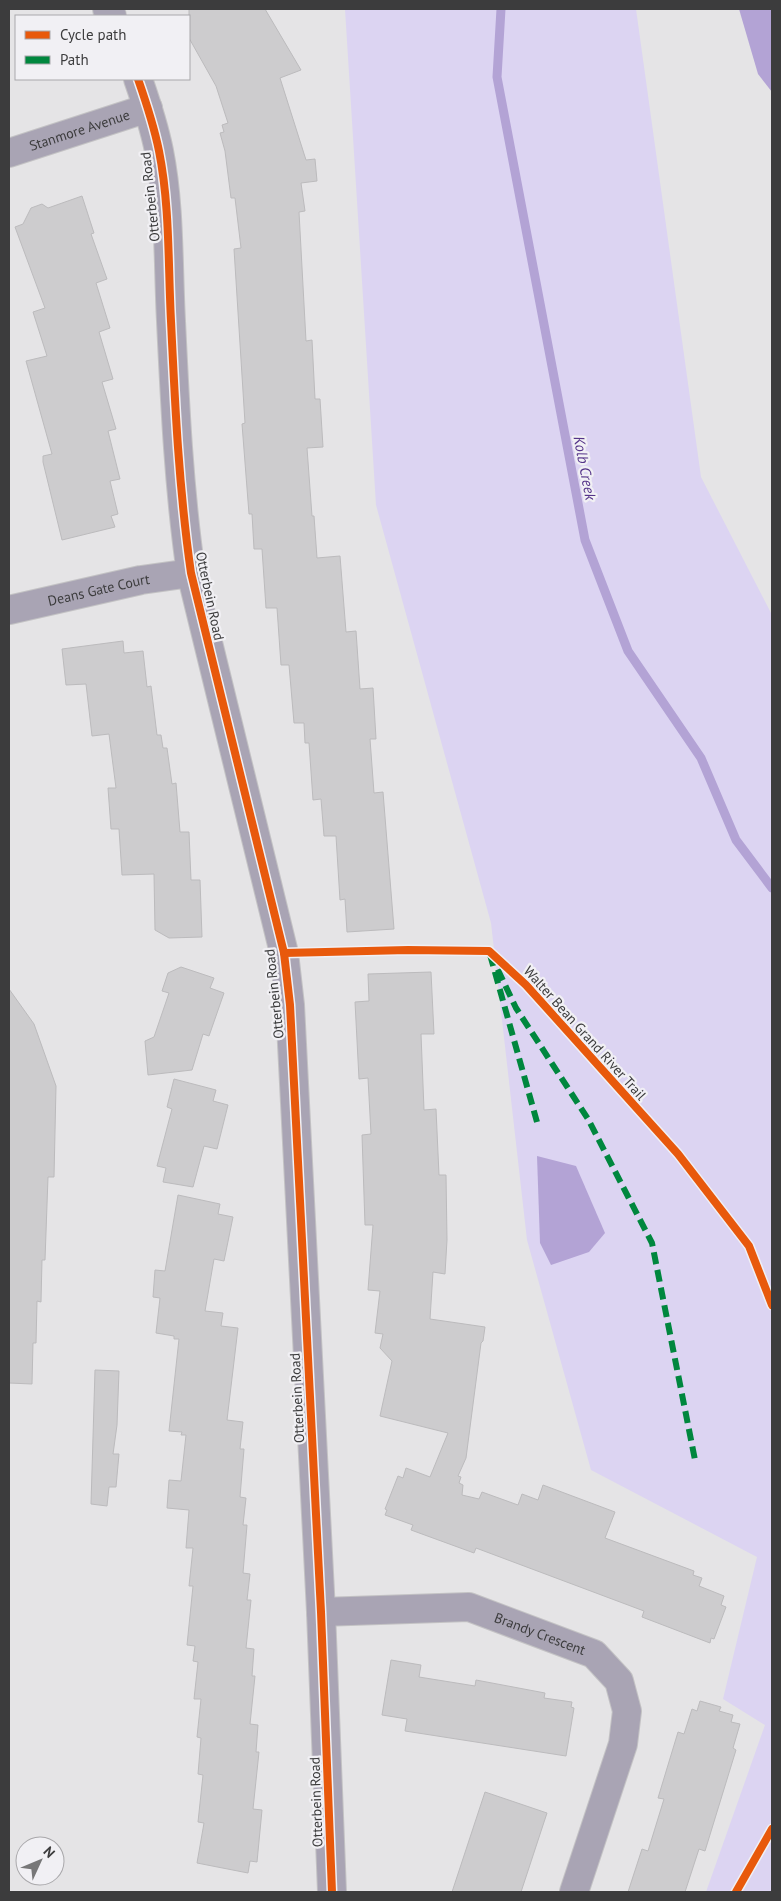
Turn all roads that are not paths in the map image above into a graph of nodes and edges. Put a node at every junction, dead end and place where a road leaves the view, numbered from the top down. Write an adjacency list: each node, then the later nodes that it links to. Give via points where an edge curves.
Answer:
1 (138, 80): 2 (street, Otterbein Road)
2 (148, 108): 3 (street, Stanmore Avenue); 4 (street, Otterbein Road, via 159,152 165,198 183,519)
3 (9, 153)
4 (191, 573): 5 (street, Deans Gate Court, via 141,580); 6 (street, Otterbein Road, via 284,953 290,1006)
5 (9, 610)
6 (321, 1612): 7 (street, Otterbein Road); 8 (street, Brandy Crescent, via 469,1607 594,1654 619,1681 627,1711 623,1744)
7 (332, 1892)
8 (574, 1892)

